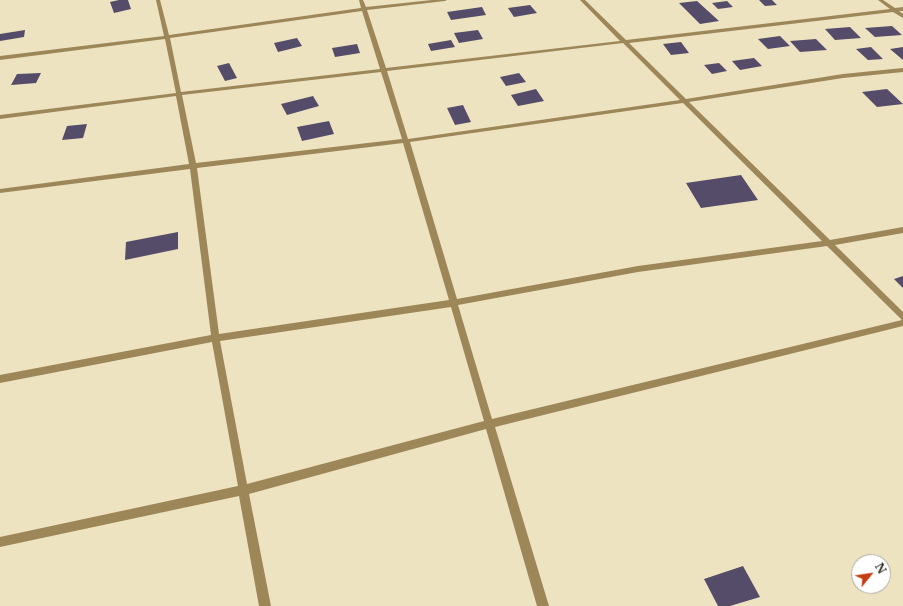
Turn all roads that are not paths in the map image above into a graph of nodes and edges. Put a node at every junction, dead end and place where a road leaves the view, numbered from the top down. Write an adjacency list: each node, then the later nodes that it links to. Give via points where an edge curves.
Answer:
1 (158, 0): 10 (street)
2 (361, 0): 6 (street)
3 (445, 0): 6 (street)
4 (582, 0): 11 (street)
5 (880, 0): 8 (street)
6 (365, 9): 10 (street); 14 (street)
7 (903, 9): 8 (street)
8 (894, 10): 9 (street); 11 (street)
9 (903, 16)
10 (167, 37): 12 (street); 15 (street)
11 (624, 42): 14 (street); 16 (street)
12 (0, 58)
13 (903, 70): 16 (street, via 843,76)
14 (383, 71): 15 (street); 18 (street)
15 (179, 94): 17 (street); 19 (street)
16 (684, 101): 18 (street); 22 (street)
17 (0, 117)
18 (406, 140): 19 (street); 23 (street)
19 (193, 166): 20 (street); 26 (street)
20 (0, 191)
21 (903, 230): 22 (street)
22 (830, 243): 23 (street, via 638,270); 24 (street)
23 (453, 303): 26 (street); 28 (street)
24 (903, 317)
25 (903, 323): 28 (street)
26 (215, 338): 27 (street); 29 (street)
27 (0, 379)
28 (489, 424): 29 (street); 32 (street)
29 (244, 490): 30 (street); 31 (street)
30 (0, 542)
31 (264, 606)
32 (543, 606)

